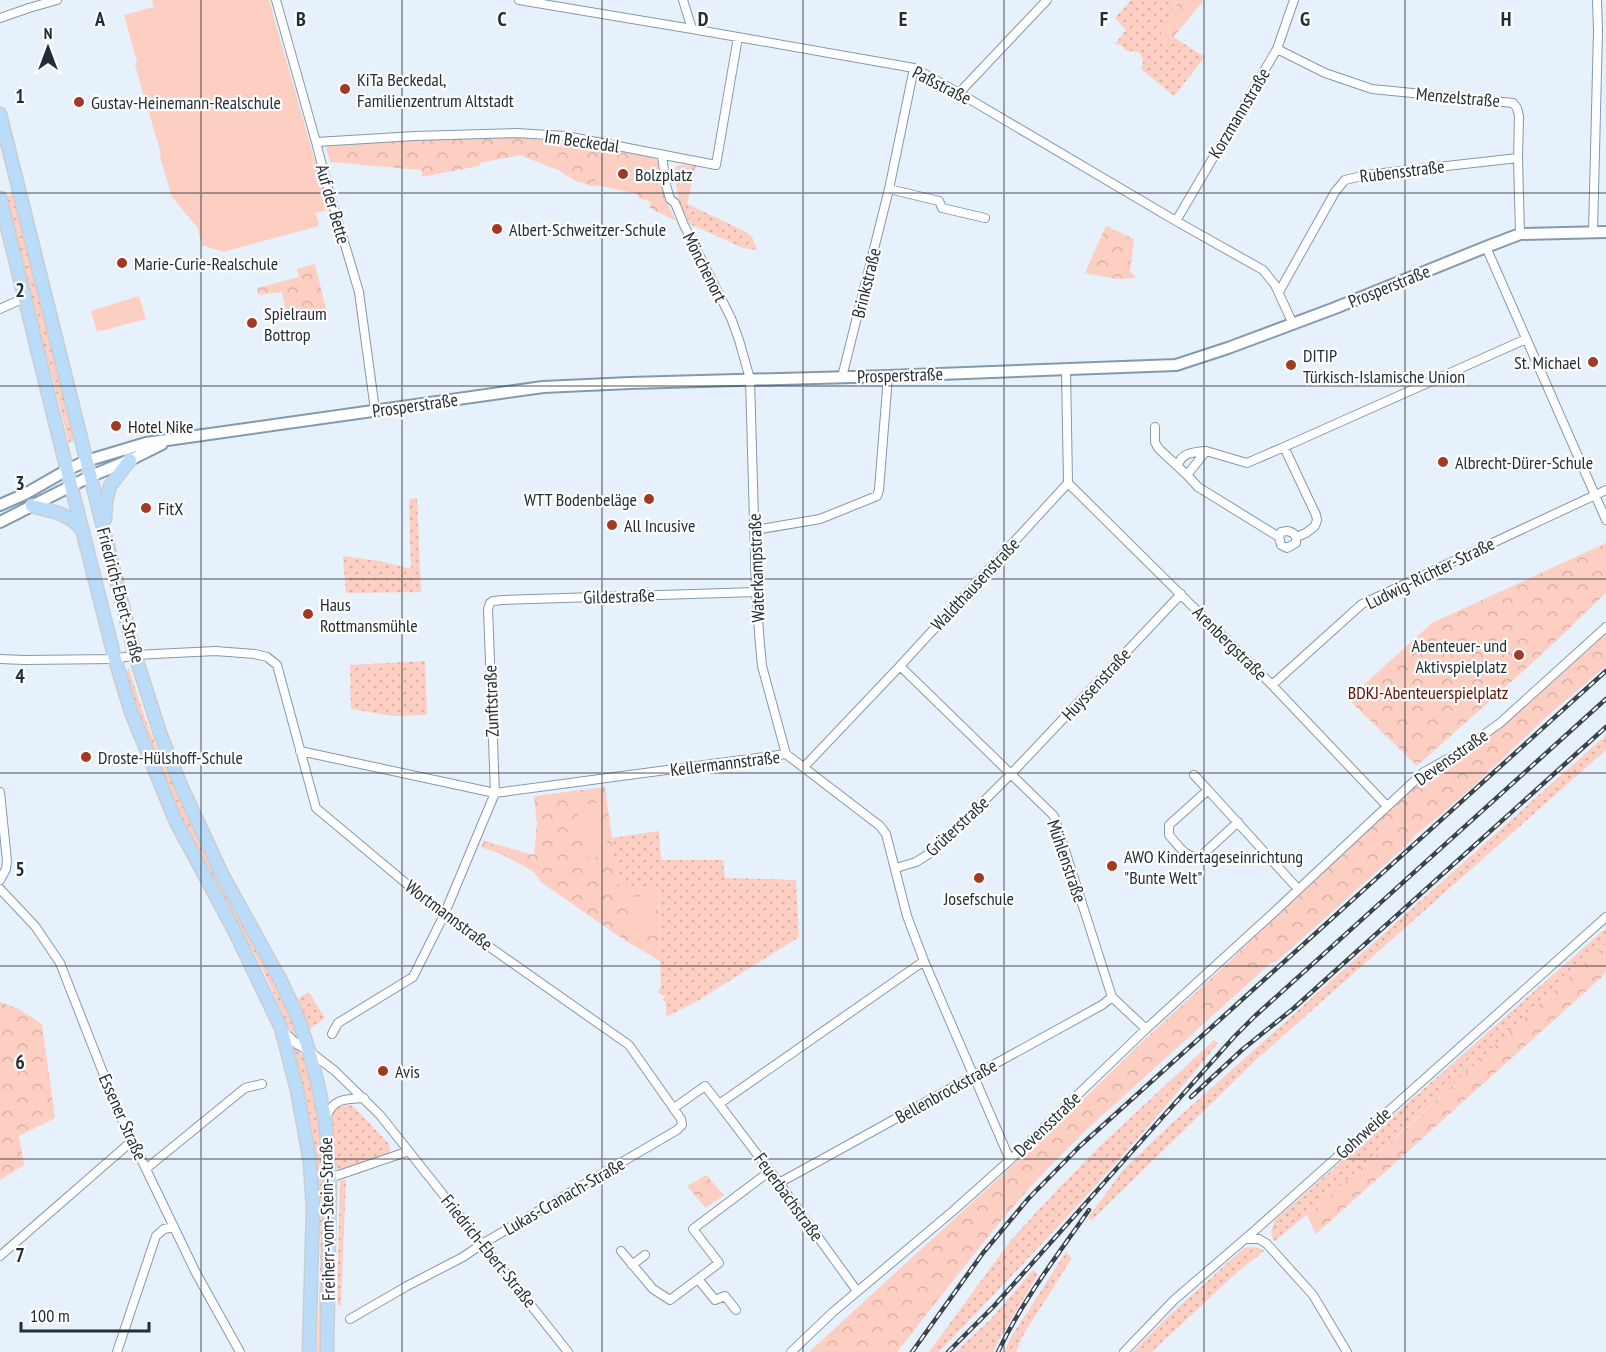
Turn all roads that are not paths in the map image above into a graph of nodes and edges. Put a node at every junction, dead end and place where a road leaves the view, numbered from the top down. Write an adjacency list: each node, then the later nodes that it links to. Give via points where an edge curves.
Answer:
1 (57, 0): 8 (street)
2 (276, 0): 16 (street, Auf der Bette)
3 (519, 0): 9 (street, Paßstraße)
4 (683, 0): 9 (street)
5 (1047, 0): 14 (street)
6 (1294, 0): 12 (street, Korzmannstraße)
7 (1597, 0): 10 (street)
8 (0, 18)
9 (692, 28): 11 (street, Paßstraße)
10 (1602, 32): 23 (street)
11 (738, 37): 13 (street, Paßstraße); 17 (street, Im Beckedal, via 716,165)
12 (1277, 49): 18 (street, Menzelstraße, via 1326,73 1372,88 1513,103 1519,116); 22 (street, Korzmannstraße)
13 (914, 68): 14 (street, Paßstraße); 19 (street, Brinkstraße)
14 (959, 93): 22 (street, Paßstraße)
15 (0, 114): 42 (main road, Friedrich-Ebert-Straße)
16 (316, 142): 17 (street, Im Beckedal, via 516,133 566,136); 36 (street, Auf der Bette, via 359,292)
17 (662, 156): 35 (street, Mönchenort, via 670,199 731,318)
18 (1518, 158): 25 (street, Menzelstraße); 27 (street, Rubensstraße, via 1345,180)
19 (889, 189): 21 (street); 34 (street, Brinkstraße)
20 (0, 198): 28 (main road, Friedrich-Ebert-Straße)
21 (985, 218)
22 (1176, 221): 27 (street, Paßstraße, via 1263,270)
23 (1593, 232): 24 (main road, Prosperstraße); 25 (main road, Prosperstraße)
24 (1606, 232)
25 (1520, 234): 26 (main road, Prosperstraße)
26 (1486, 247): 30 (main road, Prosperstraße); 31 (street)
27 (1279, 291): 30 (street, Paßstraße)
28 (24, 298): 29 (street); 44 (main road, Friedrich-Ebert-Straße)
29 (0, 309)
30 (1293, 324): 32 (main road, Prosperstraße, via 1176,366)
31 (1526, 339): 39 (street); 50 (street)
32 (1066, 369): 33 (main road, Prosperstraße); 47 (street)
33 (888, 376): 34 (main road, Prosperstraße); 55 (street, via 877,496 820,519)
34 (842, 377): 35 (main road, Prosperstraße)
35 (750, 379): 36 (main road, Prosperstraße, via 543,387); 55 (street, Waterkampstraße)
36 (375, 410): 38 (main road, Prosperstraße)
37 (1155, 427): 43 (street, via 1158,448)
38 (173, 439): 41 (main road, Prosperstraße); 42 (main road, Prosperstraße)
39 (1284, 447): 40 (street, via 1247,463); 59 (street, via 1317,520 1315,526)
40 (1206, 451): 43 (street, via 1184,456); 45 (street)
41 (130, 460): 46 (main road, Prosperstraße); 56 (main road, via 110,486)
42 (86, 461): 44 (main road, Prosperstraße); 46 (main road, Friedrich-Ebert-Straße)
43 (1178, 466): 45 (street)
44 (67, 470): 48 (main road, Friedrich-Ebert-Straße); 51 (main road, Prosperstraße)
45 (1187, 475): 58 (street, via 1198,487)
46 (90, 476): 48 (main road, Prosperstraße); 56 (main road, Friedrich-Ebert-Straße)
47 (1068, 483): 61 (street, Arenbergstraße); 67 (street, Waldthausenstraße)
48 (71, 486): 52 (main road, Prosperstraße); 57 (main road, Friedrich-Ebert-Straße)
49 (1606, 490): 50 (street, Ludwig-Richter-Straße)
50 (1595, 495): 53 (street); 68 (street, Ludwig-Richter-Straße, via 1362,604)
51 (0, 505)
52 (32, 506): 54 (main road, Prosperstraße); 57 (main road, via 65,516)
53 (1606, 520)
54 (0, 522)
55 (755, 530): 60 (street, Waterkampstraße)
56 (104, 532): 64 (main road, Friedrich-Ebert-Straße)
57 (83, 533): 66 (main road, Friedrich-Ebert-Straße)
58 (1279, 537): 59 (street, via 1287,531); 59 (street, via 1281,545 1287,548 1296,543)
59 (1296, 537)
60 (756, 592): 62 (street, Gildestraße, via 503,600 491,602); 70 (street, Waterkampstraße, via 762,666)
61 (1181, 594): 68 (street, Arenbergstraße); 72 (street, Huyssenstraße)
62 (488, 609): 76 (street, Zunftstraße)
63 (1606, 627): 77 (street, Devensstraße, via 1500,723 1424,772)
64 (135, 655): 66 (street); 69 (street, Wortmannstraße, via 214,651 267,657 276,665); 90 (main road, Friedrich-Ebert-Straße, via 182,788 222,874 299,1020)
65 (0, 659): 66 (street)
66 (115, 659): 87 (main road, Friedrich-Ebert-Straße, via 131,712 176,822)
67 (900, 666): 71 (street, Waldthausenstraße); 72 (street, Mühlenstraße)
68 (1272, 685): 77 (street, Arenbergstraße)
69 (300, 752): 76 (street, Kellermannstraße); 83 (street, Wortmannstraße, via 316,808)
70 (786, 754): 71 (street, Kellermannstraße); 76 (street, Kellermannstraße)
71 (804, 766): 79 (street, Kellermannstraße, via 884,830)
72 (1011, 774): 79 (street, Grüterstraße, via 935,850); 86 (street, Mühlenstraße, via 1054,816)
73 (1194, 775): 74 (street)
74 (1208, 790): 78 (street); 78 (street, via 1169,825 1169,835 1185,853 1200,857)
75 (0, 792): 80 (street, via 7,861)
76 (495, 793): 83 (street)
77 (1387, 806): 82 (street, Devensstraße)
78 (1238, 822): 82 (street)
79 (896, 868): 85 (street, Kellermannstraße, via 907,916)
80 (0, 880)
81 (0, 889): 99 (street, Essener Straße, via 35,926 60,963)
82 (1298, 889): 88 (street, Devensstraße)
83 (444, 915): 89 (street, via 413,977 338,1023); 96 (street, Wortmannstraße, via 628,1045)
84 (1606, 917): 107 (street, Gohrweide)
85 (924, 961): 91 (street, Kellermannstraße); 95 (street)
86 (1112, 997): 88 (street, Mühlenstraße); 91 (street, Bellenbrockstraße)
87 (281, 1028): 90 (street, Friedrich-Ebert-Straße); 92 (main road, Friedrich-Ebert-Straße)
88 (1146, 1029): 101 (street, Devensstraße)
89 (332, 1034)
90 (309, 1051): 94 (street, Friedrich-Ebert-Straße); 97 (main road, Freiherr-vom-Stein-Straße)
91 (973, 1076): 101 (street, Kellermannstraße); 105 (street, Bellenbrockstraße)
92 (294, 1079): 119 (main road, Freiherr-vom-Stein-Straße, via 313,1194)
93 (262, 1084): 102 (street, via 245,1088)
94 (364, 1098): 97 (street, via 340,1101 330,1108); 100 (street, Friedrich-Ebert-Straße)
95 (718, 1104): 96 (street, via 705,1086); 103 (street, Feuerbachstraße)
96 (674, 1108): 98 (street, Wortmannstraße)
97 (325, 1119): 104 (main road, Freiherr-vom-Stein-Straße)
98 (682, 1125): 108 (street, Lukas-Cranach-Straße)
99 (132, 1141): 102 (street, Essener Straße); 111 (street)
100 (409, 1151): 104 (street); 108 (street, Friedrich-Ebert-Straße)
101 (1010, 1160): 114 (street, Devensstraße)
102 (147, 1168): 106 (street, Essener Straße)
103 (770, 1171): 105 (street, Feuerbachstraße); 113 (street, via 693,1229 719,1263)
104 (330, 1178): 120 (main road, Freiherr-vom-Stein-Straße)
105 (779, 1183): 114 (street, Feuerbachstraße)
106 (174, 1227): 117 (street, via 156,1236); 118 (street, Essener Straße)
107 (1245, 1239): 123 (street, Gohrweide, via 1174,1300); 124 (street, via 1259,1239 1267,1244 1313,1295)
108 (482, 1244): 116 (street, Lukas-Cranach-Straße); 121 (street, Friedrich-Ebert-Straße)
109 (621, 1251): 112 (street)
110 (645, 1255): 112 (street)
111 (0, 1256)
112 (632, 1265): 113 (street, via 653,1289 670,1300)
113 (698, 1279): 115 (street, via 715,1300 724,1296)
114 (857, 1291): 122 (street, Devensstraße)
115 (736, 1310)
116 (350, 1319)
117 (117, 1352)
118 (240, 1352)
119 (309, 1352)
120 (327, 1352)
121 (568, 1352)
122 (791, 1352)
123 (1124, 1352)
124 (1347, 1352)

